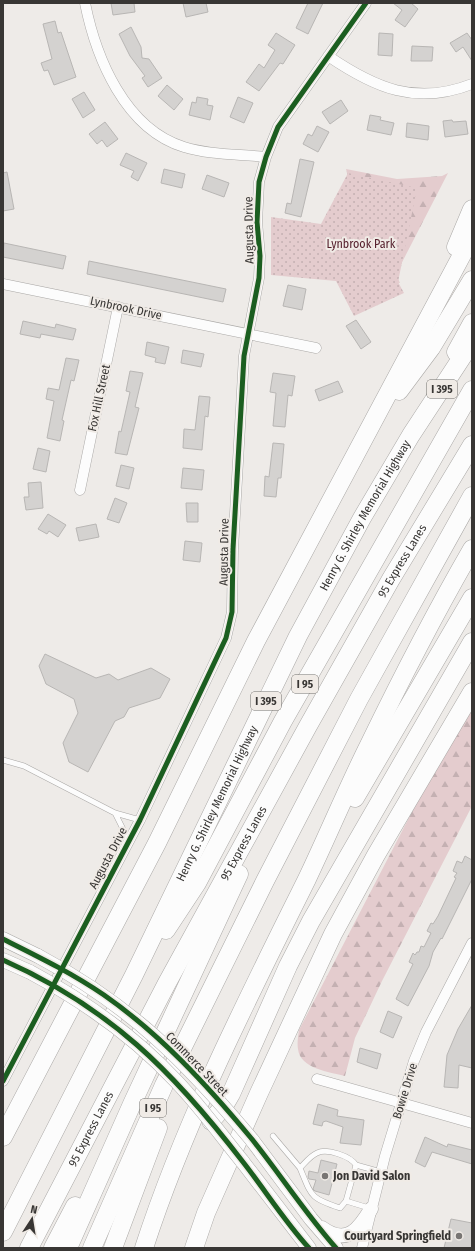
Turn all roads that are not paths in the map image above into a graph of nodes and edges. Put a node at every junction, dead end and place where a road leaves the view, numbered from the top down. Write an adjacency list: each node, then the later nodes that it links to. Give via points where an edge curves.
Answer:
1 (85, 3): 5 (street, via 104,65 128,104 150,128 171,142 192,149)
2 (366, 3): 3 (street, Augusta Drive)
3 (328, 56): 4 (street, via 364,78 401,93 436,93); 5 (street, Augusta Drive, via 278,127)
4 (472, 84)
5 (266, 157): 12 (street, Augusta Drive, via 257,201 259,278)
6 (472, 209): 15 (highway)
7 (472, 236): 15 (highway)
8 (472, 280): 17 (highway, via 431,348)
9 (3, 284): 10 (street, Lynbrook Drive)
10 (118, 307): 12 (street, Lynbrook Drive); 20 (street, Fox Hill Street)
11 (472, 323): 18 (highway)
12 (248, 334): 14 (street, Lynbrook Drive); 29 (street, Augusta Drive, via 244,356 232,612 226,638)
13 (472, 342): 18 (highway, Henry G. Shirley Memorial Highway / I 395)
14 (316, 348)
15 (410, 351): 17 (highway)
16 (472, 390): 36 (highway, I 95, via 283,721 197,883)
17 (371, 427): 44 (highway, via 259,634 157,842)
18 (412, 435): 36 (highway, Henry G. Shirley Memorial Highway / I 395, via 362,518 298,636)
19 (472, 445): 26 (highway, 95 Express Lanes, via 391,579)
20 (80, 490)
21 (472, 496): 35 (highway, I 95, via 401,621 303,806)
22 (472, 549): 31 (highway, via 407,668)
23 (472, 598): 31 (highway)
24 (472, 642): 41 (highway, via 311,921)
25 (472, 692): 59 (highway, via 372,862 330,940 206,1212)
26 (308, 726): 40 (highway); 53 (highway, 95 Express Lanes, via 167,983)
27 (3, 760): 28 (lane, via 24,766)
28 (115, 813): 29 (lane); 30 (lane)
29 (140, 820): 30 (street, Augusta Drive)
30 (129, 841): 38 (street, Augusta Drive)
31 (307, 877): 58 (highway, via 209,1080 170,1173)
32 (3, 939): 41 (main road, Commerce Street, bridge, via 86,983 122,1008 172,1051)
33 (472, 943): 39 (street, Bowie Drive, via 425,1035 414,1061)
34 (3, 960): 42 (main road, bridge, via 77,999 122,1032 177,1081)
35 (220, 971): 56 (highway, I 95, via 164,1085); 57 (highway, via 194,1042 149,1149)
36 (134, 975): 52 (highway, Henry G. Shirley Memorial Highway / I 95)
37 (316, 1079): 39 (street)
38 (3, 1081)
39 (402, 1103): 43 (street); 48 (street, Bowie Drive)
40 (132, 1104): 54 (highway); 55 (highway)
41 (224, 1106): 42 (highway); 51 (main road, Commerce Street, bridge)
42 (210, 1121): 60 (main road, bridge)
43 (472, 1123)
44 (5, 1136)
45 (273, 1136): 47 (lane)
46 (356, 1165): 47 (lane, via 352,1160 322,1151); 48 (lane); 49 (lane)
47 (300, 1168): 49 (lane, via 315,1199 340,1208)
48 (381, 1172): 50 (street, Bowie Drive)
49 (346, 1201): 50 (lane)
50 (371, 1209): 51 (main road, via 358,1228 343,1236 331,1234); 62 (street, Bowie Drive)
51 (311, 1219): 61 (main road, Commerce Street)
52 (3, 1232)
53 (29, 1248)
54 (52, 1248)
55 (68, 1248)
56 (92, 1248)
57 (113, 1248)
58 (144, 1248)
59 (194, 1248)
60 (309, 1248)
61 (336, 1248)
62 (362, 1248)

